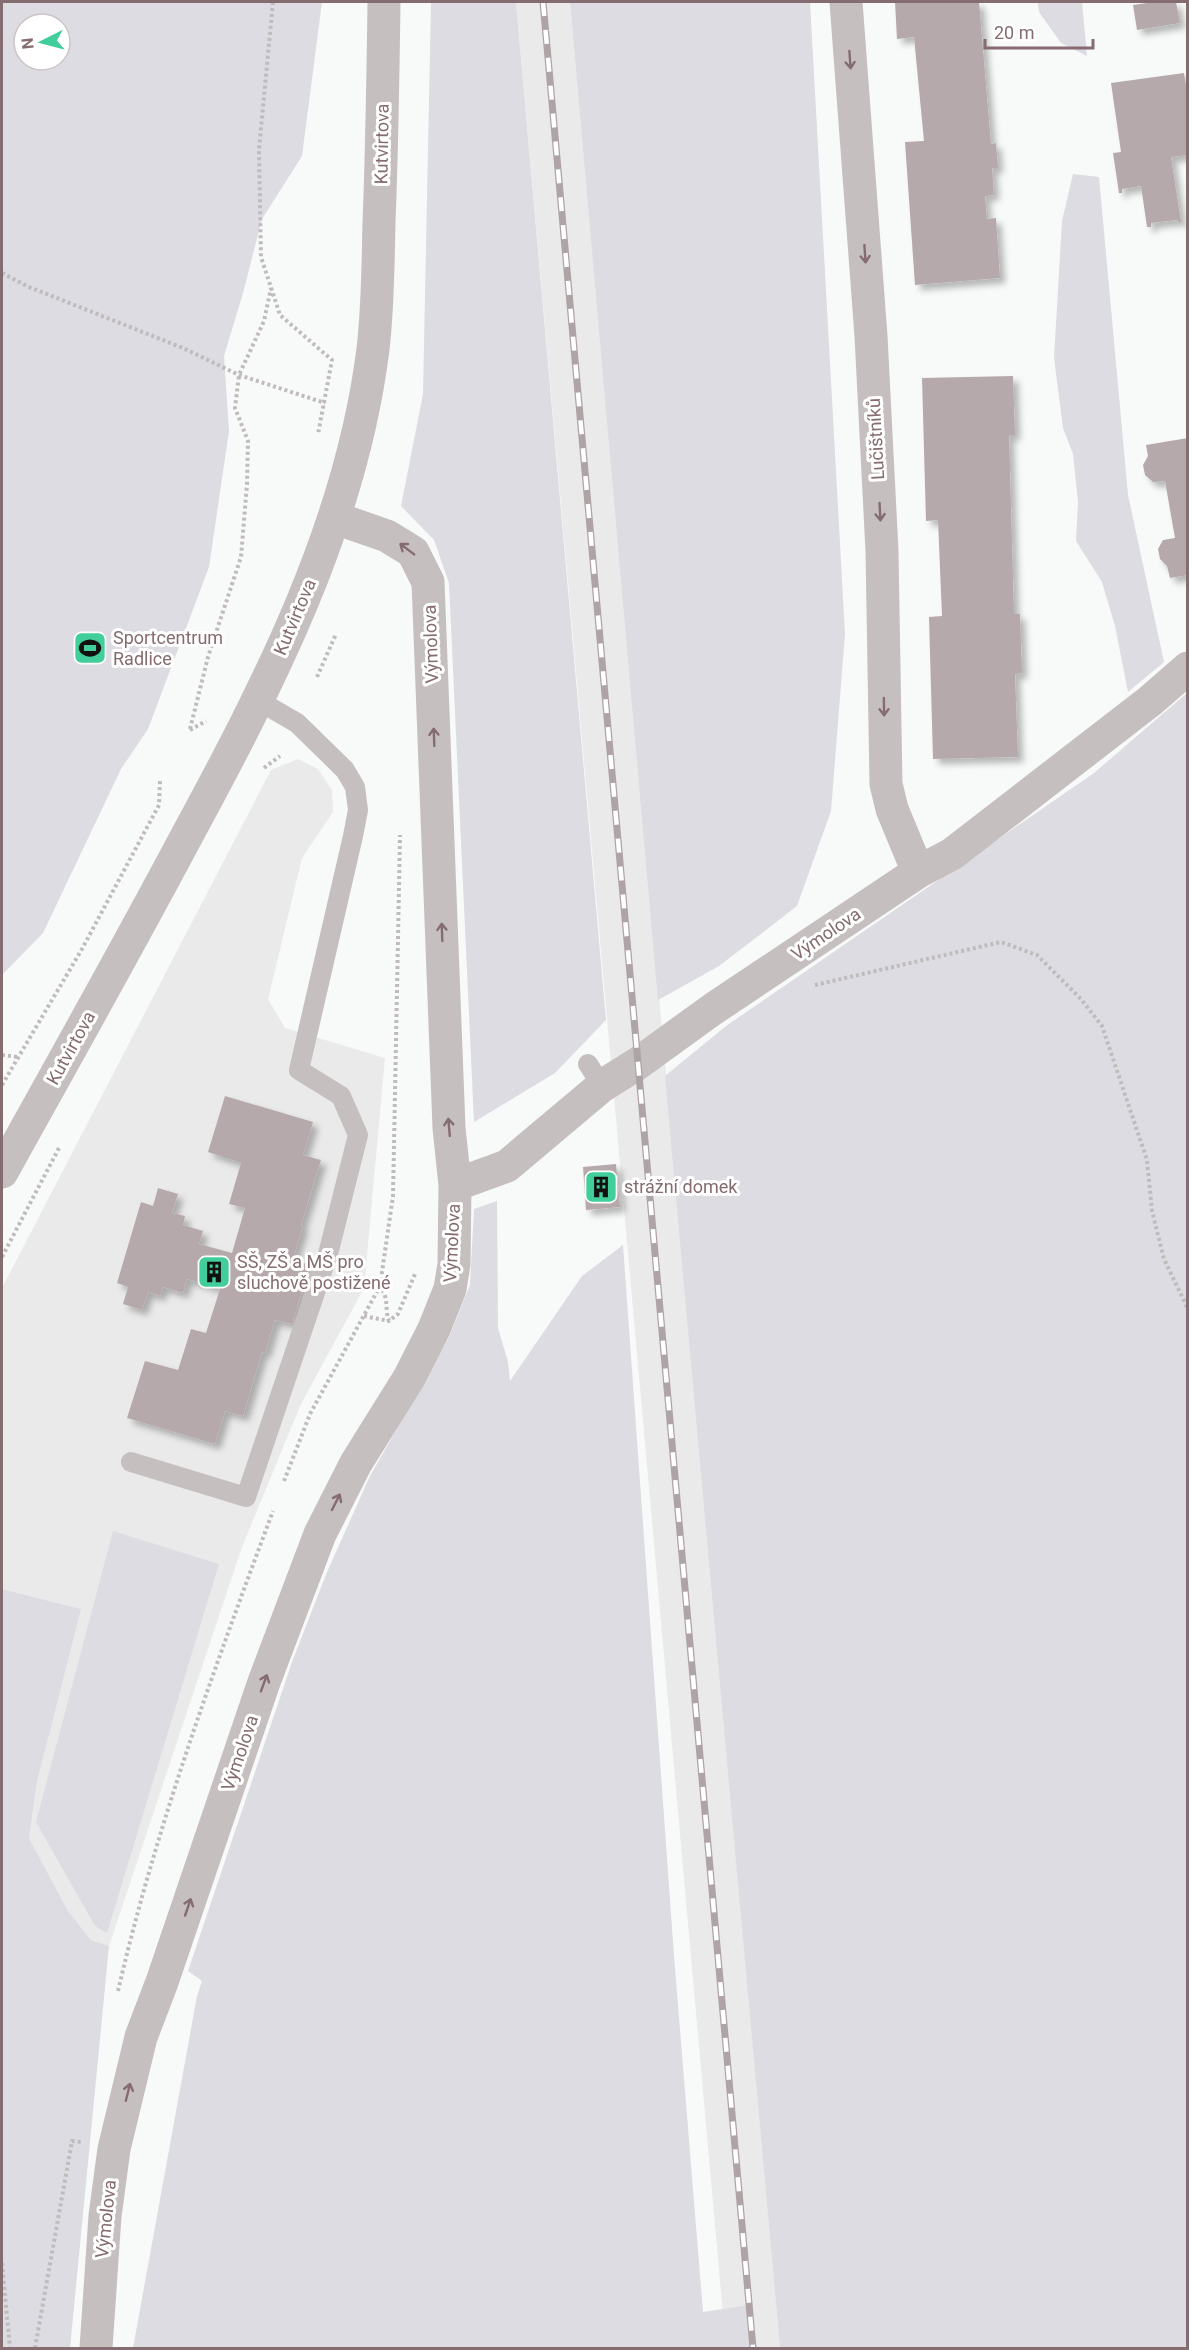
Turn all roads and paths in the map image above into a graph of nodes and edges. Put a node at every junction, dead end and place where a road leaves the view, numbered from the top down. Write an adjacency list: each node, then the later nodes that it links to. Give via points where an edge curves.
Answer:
1 (273, 2): 5 (path, via 259,149 261,257)
2 (384, 2): 9 (street, Kutvirtova, via 373,348)
3 (846, 2): 17 (street, Lučištníků, one-way to 17, via 876,432 886,784)
4 (2, 273): 6 (path)
5 (271, 286): 6 (path, via 264,321); 7 (path, via 280,315 332,360)
6 (239, 375): 7 (path); 14 (path, via 235,408 248,441 241,557 208,657 190,730)
7 (325, 403): 8 (path)
8 (318, 436)
9 (335, 518): 13 (street, Kutvirtova); 23 (street, Výmolova, one-way to 9, via 448,1128 428,582 413,552 387,536)
10 (336, 634): 12 (path)
11 (1188, 668): 17 (street, Výmolova, via 952,854)
12 (317, 676)
13 (259, 701): 22 (street, Kutvirtova); 28 (lane, via 297,723 345,770 355,787 358,810 354,836 299,1070 341,1096 358,1135 328,1254 246,1497)
14 (210, 720)
15 (160, 780): 20 (path, via 159,805 82,949)
16 (400, 831): 24 (path, via 393,1196)
17 (918, 872): 23 (street, Výmolova, via 637,1064 595,1075 507,1166)
18 (811, 986): 25 (path, via 1001,942 1037,956 1102,1026 1147,1160 1152,1211 1164,1259)
19 (2, 1055): 20 (path)
20 (18, 1057): 21 (path)
21 (2, 1085)
22 (2, 1172)
23 (455, 1185): 29 (street, Výmolova, one-way to 23, via 264,1682 320,1534 356,1463 409,1378 450,1289)
24 (380, 1286)
25 (1188, 1310)
26 (364, 1316): 27 (path)
27 (389, 1321)
28 (131, 1462)
29 (102, 2146): 32 (path, via 72,2141); 33 (street, Výmolova, via 105,2216)
30 (2, 2263): 31 (path)
31 (10, 2349)
32 (35, 2349)
33 (96, 2349)

